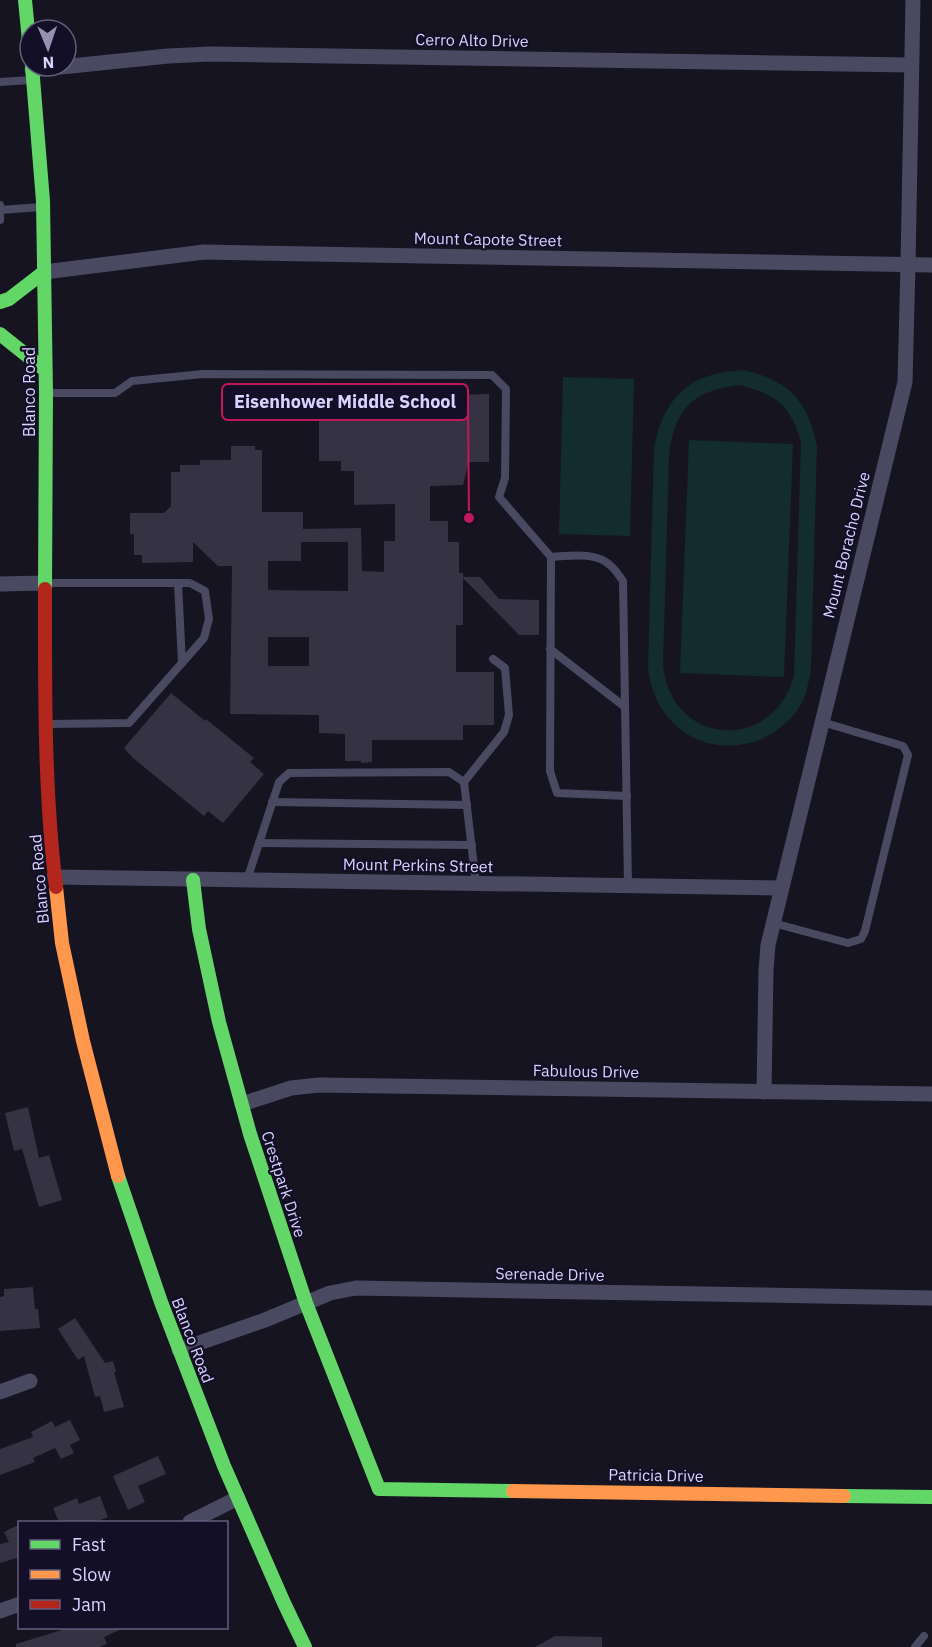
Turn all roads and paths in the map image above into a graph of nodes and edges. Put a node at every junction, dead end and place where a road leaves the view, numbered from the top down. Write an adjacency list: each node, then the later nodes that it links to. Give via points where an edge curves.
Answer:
1 (25, 0): 3 (main road)
2 (913, 0): 4 (street, Mount Boracho Drive)
3 (27, 18)
4 (911, 65): 5 (street, Cerro Alto Drive, via 211,54); 13 (street, Mount Boracho Drive)
5 (78, 67)
6 (18, 76): 8 (lane)
7 (32, 78): 10 (main road, Blanco Road)
8 (0, 82)
9 (0, 205): 11 (lane)
10 (43, 207): 11 (lane); 15 (main road, Blanco Road)
11 (0, 210): 12 (lane)
12 (0, 220)
13 (909, 264): 14 (street, Mount Capote Street); 15 (street, Mount Capote Street, via 204,252); 28 (street, Mount Boracho Drive, via 905,382)
14 (932, 265)
15 (44, 272): 16 (main road); 18 (main road, Blanco Road)
16 (0, 302)
17 (0, 334): 18 (main road)
18 (45, 370): 19 (main road, Blanco Road)
19 (46, 393): 20 (lane, via 115,393 132,381 203,374 492,375 506,389 505,478 499,497); 21 (main road, Blanco Road)
20 (551, 557): 24 (lane); 27 (lane, via 597,557 610,564 623,581)
21 (45, 583): 22 (lane); 23 (street); 29 (main road, Blanco Road)
22 (178, 583): 26 (lane); 26 (lane, via 190,583 205,591 209,619 204,638)
23 (0, 584)
24 (550, 649): 27 (lane); 31 (lane, via 550,771 557,793)
25 (493, 659): 30 (lane, via 505,668 510,716 504,732)
26 (182, 663): 29 (lane, via 129,723)
27 (625, 707): 31 (lane)
28 (822, 722): 41 (street, Mount Boracho Drive); 42 (lane, via 903,746 908,754 865,931 861,939 848,943)
29 (47, 724): 36 (main road, Blanco Road)
30 (464, 782): 32 (lane, via 449,772 289,772 279,782); 33 (lane)
31 (627, 796): 40 (lane)
32 (272, 802): 33 (lane); 34 (lane)
33 (467, 805): 35 (lane)
34 (259, 843): 35 (lane); 38 (lane)
35 (472, 845): 39 (lane)
36 (54, 877): 37 (street, Mount Perkins Street); 48 (main road, Blanco Road, via 62,943 119,1181)
37 (193, 879): 38 (street, Mount Perkins Street); 45 (main road, Crestpark Drive, via 207,967)
38 (247, 880): 39 (street, Mount Perkins Street)
39 (476, 884): 40 (street, Mount Perkins Street)
40 (628, 886): 41 (street, Mount Perkins Street)
41 (781, 888): 42 (street, Mount Boracho Drive)
42 (773, 923): 43 (street, Mount Boracho Drive, via 766,970)
43 (764, 1092): 44 (street, Fabulous Drive); 45 (street, Fabulous Drive, via 319,1085 291,1088)
44 (932, 1094)
45 (242, 1104): 47 (main road, Crestpark Drive)
46 (932, 1298): 47 (street, Serenade Drive, via 356,1288)
47 (306, 1303): 48 (street, Serenade Drive); 51 (main road, Crestpark Drive)
48 (179, 1350): 53 (main road, Blanco Road)
49 (30, 1381): 50 (street)
50 (0, 1392)
51 (380, 1489): 52 (main road, Patricia Drive)
52 (932, 1497)
53 (238, 1498): 54 (street); 58 (main road, Blanco Road)
54 (192, 1521)
55 (18, 1605): 56 (street)
56 (0, 1611)
57 (924, 1636): 59 (lane)
58 (305, 1647)
59 (915, 1647)

